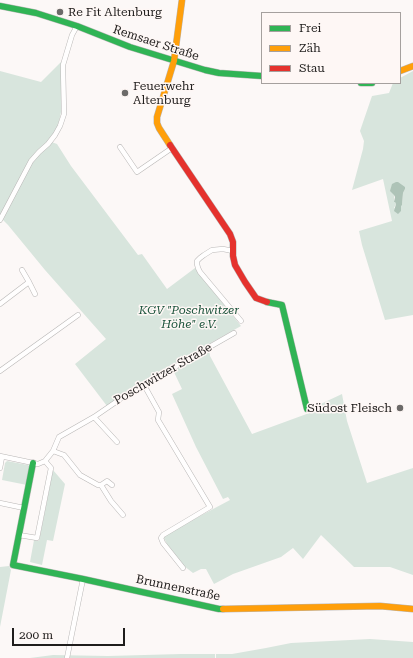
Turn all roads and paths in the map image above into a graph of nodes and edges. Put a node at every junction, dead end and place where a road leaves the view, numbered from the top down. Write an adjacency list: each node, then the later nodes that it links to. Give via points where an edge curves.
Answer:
1 (182, 0): 4 (street)
2 (0, 6): 3 (street, Remsaer Straße, via 36,13)
3 (77, 26): 4 (street, Remsaer Straße); 10 (street, via 63,65 64,114 60,126 48,144 31,161)
4 (174, 61): 7 (street, Remsaer Straße, via 219,73); 9 (street, via 157,123)
5 (413, 66): 6 (street)
6 (401, 72)
7 (261, 76)
8 (120, 147): 9 (street, via 137,172)
9 (172, 148): 11 (street, via 230,234)
10 (0, 220)
11 (233, 251): 17 (street, via 212,250 200,258 197,264 200,272); 21 (street, via 235,265 256,298 282,305)
12 (22, 270): 13 (street)
13 (29, 282): 14 (street); 15 (street)
14 (35, 294)
15 (0, 304)
16 (78, 315): 19 (street)
17 (240, 321)
18 (234, 333): 20 (street, Poschwitzer Straße)
19 (0, 372)
20 (144, 385): 22 (street, Poschwitzer Straße); 35 (street, via 159,412 158,420 210,507 162,535 163,543)
21 (307, 409)
22 (94, 417): 23 (street); 24 (street, Poschwitzer Straße, via 58,437)
23 (117, 442)
24 (53, 451): 26 (street, Poschwitzer Straße); 29 (street, via 64,455 80,475)
25 (1, 456): 27 (street); 28 (street)
26 (45, 461): 27 (street); 34 (street, via 51,468 37,538)
27 (33, 464): 32 (street)
28 (0, 468)
29 (101, 485): 30 (street, via 107,481); 33 (street)
30 (112, 485)
31 (0, 503): 32 (street)
32 (24, 508): 34 (street)
33 (123, 515)
34 (19, 534): 36 (street, Brunnenstraße, via 13,565)
35 (183, 568)
36 (82, 579): 37 (street, Brunnenstraße, via 219,608 380,606); 38 (street)
37 (413, 609)
38 (67, 658)

